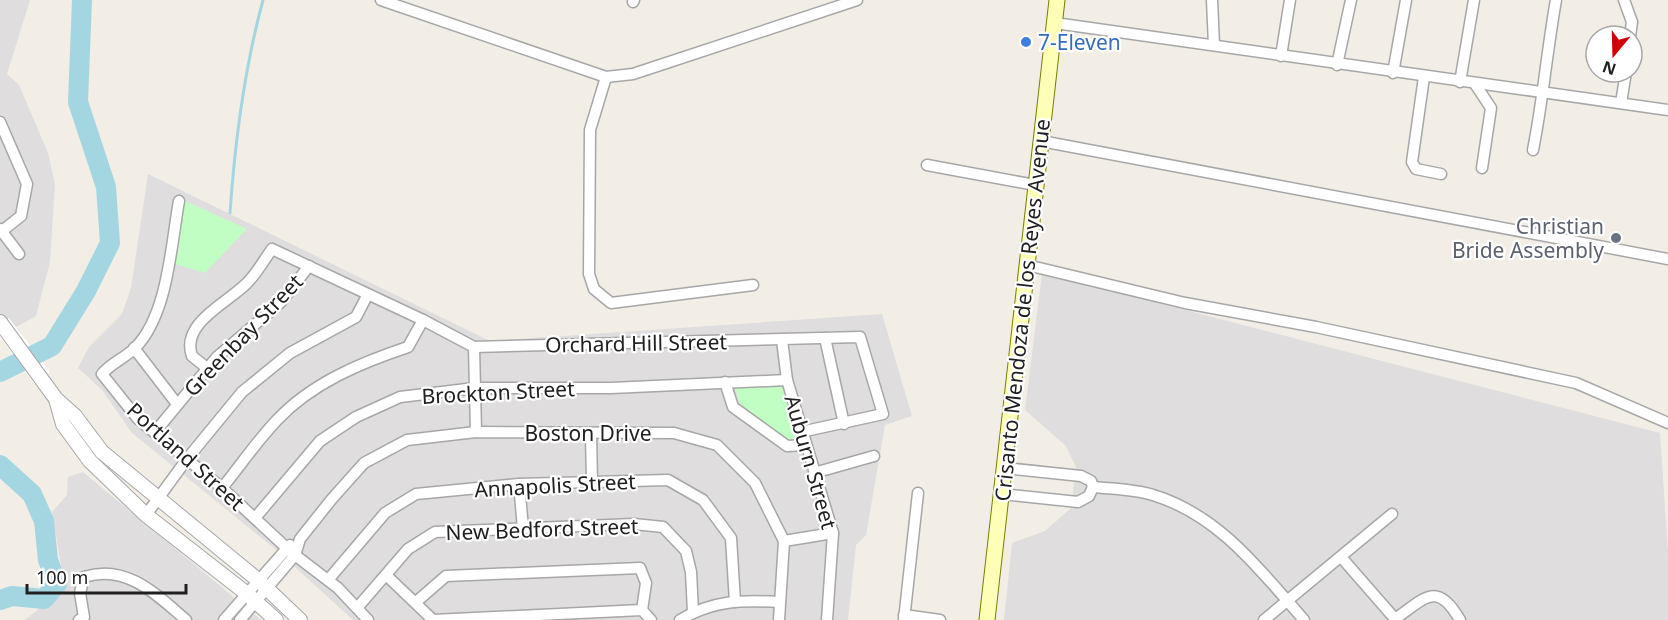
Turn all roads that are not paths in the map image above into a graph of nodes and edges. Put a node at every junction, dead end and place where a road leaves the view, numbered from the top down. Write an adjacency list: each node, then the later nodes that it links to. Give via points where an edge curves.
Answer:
1 (381, 0): 11 (street)
2 (857, 0): 18 (street, via 633,74)
3 (1058, 0): 12 (main road, Crisanto Mendoza de los Reyes Avenue)
4 (1212, 0): 14 (street)
5 (1290, 0): 15 (street)
6 (1351, 0): 16 (street)
7 (1406, 0): 17 (street)
8 (1474, 0): 20 (street)
9 (1556, 0): 23 (street)
10 (1624, 0): 13 (street)
11 (408, 5): 18 (street)
12 (1055, 23): 14 (street); 27 (main road, Crisanto Mendoza de los Reyes Avenue)
13 (1632, 24)
14 (1214, 45): 15 (street)
15 (1281, 56): 16 (street)
16 (1337, 65): 17 (street)
17 (1394, 73): 19 (street)
18 (606, 77): 40 (street, via 590,130 590,274 594,288 611,303)
19 (1424, 77): 20 (street); 32 (street, via 1412,162 1416,169)
20 (1460, 82): 21 (street)
21 (1474, 84): 23 (street); 31 (street, via 1491,108)
22 (1624, 84): 24 (street)
23 (1544, 93): 24 (street); 29 (street)
24 (1621, 103): 25 (street)
25 (1668, 110)
26 (0, 122): 28 (street)
27 (1041, 141): 33 (main road, Crisanto Mendoza de los Reyes Avenue); 37 (street)
28 (4, 144): 35 (street, via 27,184 21,216)
29 (1533, 150)
30 (927, 165): 33 (street)
31 (1482, 168)
32 (1441, 174)
33 (1035, 185): 38 (main road, Crisanto Mendoza de los Reyes Avenue)
34 (179, 201): 47 (street, Portland Street, via 162,295 146,333)
35 (1, 230): 36 (street)
36 (19, 254)
37 (1668, 259)
38 (1027, 265): 54 (street, via 1185,303 1576,383); 63 (main road, Crisanto Mendoza de los Reyes Avenue)
39 (309, 266): 41 (street, Orchard Hill Street); 48 (street, Greenbay Street, via 281,302); 48 (street, Orchard Hill Street, via 272,249 248,282 193,333 192,356)
40 (753, 285)
41 (368, 294): 42 (street, Orchard Hill Street); 62 (street, via 356,317 290,353 242,392)
42 (423, 320): 46 (street, Orchard Hill Street); 68 (street, via 408,347 360,363 313,390 277,420)
43 (1, 323): 52 (street)
44 (825, 338): 45 (street, Orchard Hill Street); 55 (street); 55 (street, Orchard Hill Street, via 860,338 883,414)
45 (782, 340): 46 (street, Orchard Hill Street); 49 (street, Auburn Street)
46 (474, 347): 51 (street)
47 (134, 348): 53 (street); 56 (street, Portland Street, via 102,374 138,419)
48 (207, 368): 53 (street, Greenbay Street)
49 (787, 380): 50 (street, Brockton Street); 58 (street, Auburn Street)
50 (725, 382): 51 (street, Brockton Street, via 611,388); 60 (street, via 734,407 787,446)
51 (475, 388): 57 (street); 74 (street, Brockton Street, via 400,397 356,417 320,441)
52 (56, 399): 71 (street, via 75,416 102,452); 73 (street, via 63,424 90,461)
53 (177, 404): 56 (street, Greenbay Street)
54 (1668, 423)
55 (844, 424): 58 (street, Orchard Hill Street)
56 (155, 432): 62 (street, Portland Street)
57 (476, 432): 59 (street, Boston Drive); 77 (street, Boston Drive, via 407,440 364,463)
58 (801, 432): 60 (street, Auburn Street)
59 (591, 433): 65 (street); 78 (street, Boston Drive, via 674,433 717,445 755,483)
60 (805, 445): 64 (street, Auburn Street)
61 (874, 456): 64 (street)
62 (187, 459): 68 (street, Portland Street); 71 (street)
63 (1005, 468): 67 (street, via 1081,476 1091,481); 70 (main road, Crisanto Mendoza de los Reyes Avenue)
64 (814, 473): 76 (street, Auburn Street)
65 (592, 483): 66 (street, Annapolis Street); 88 (street, Annapolis Street, via 668,480 703,500 731,538)
66 (519, 484): 75 (street); 83 (street, Annapolis Street, via 416,494 385,513)
67 (1093, 487): 70 (street, via 1089,496 1078,502); 86 (street, via 1152,495 1193,511 1220,529)
68 (222, 488): 74 (street, Portland Street)
69 (918, 493): 93 (street)
70 (1002, 494): 106 (main road, Crisanto Mendoza de los Reyes Avenue)
71 (159, 499): 73 (street); 84 (street)
72 (1392, 514): 81 (street)
73 (146, 515): 85 (street)
74 (255, 518): 79 (street, Portland Street)
75 (523, 528): 82 (street, New Bedford Street, via 435,532 408,549); 92 (street, New Bedford Street, via 634,524 663,527 686,551)
76 (833, 533): 78 (street); 104 (street, Auburn Street)
77 (300, 539): 79 (street); 80 (street)
78 (784, 541): 89 (street)
79 (285, 547): 80 (street, Portland Street); 84 (street)
80 (295, 555): 83 (street, Portland Street); 84 (street)
81 (1341, 557): 86 (street); 109 (street)
82 (386, 574): 87 (street); 90 (street, New Bedford Street)
83 (328, 580): 90 (street, Portland Street)
84 (262, 583): 85 (street); 99 (street)
85 (250, 597): 96 (street); 97 (street); 98 (street)
86 (1286, 600): 107 (street); 108 (street)
87 (416, 602): 91 (street, via 433,620); 91 (street, via 446,576 640,568 646,583)
88 (735, 602): 89 (street); 92 (street, via 705,606)
89 (779, 602): 103 (street)
90 (357, 608): 100 (street, Portland Street)
91 (642, 610): 101 (street)
92 (693, 612): 102 (street)
93 (904, 617): 105 (street)
94 (84, 619): 95 (street, via 80,593 84,577 105,574 123,576 149,587)
95 (186, 620)
96 (224, 620)
97 (240, 620)
98 (276, 620)
99 (300, 620)
100 (368, 620)
101 (651, 620)
102 (680, 620)
103 (779, 620)
104 (827, 620)
105 (940, 620)
106 (987, 620)
107 (1264, 620)
108 (1304, 620)
109 (1395, 620): 110 (street, via 1429,596 1440,596)
110 (1460, 620)

